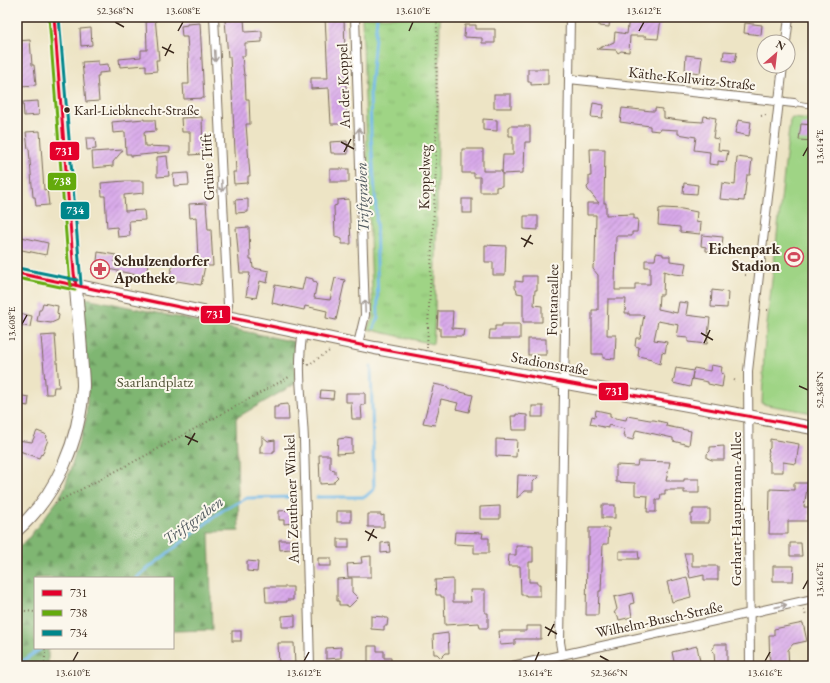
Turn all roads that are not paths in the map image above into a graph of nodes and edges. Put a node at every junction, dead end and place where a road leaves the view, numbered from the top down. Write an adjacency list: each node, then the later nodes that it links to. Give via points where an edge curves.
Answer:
1 (54, 17): 13 (street)
2 (214, 17): 14 (street, Grüne Trift, one-way to 14, via 228,305)
3 (355, 17): 16 (street, An der Koppel, one-way to 3, via 366,315)
4 (570, 17): 8 (street, Fontaneallee)
5 (789, 17): 6 (street)
6 (787, 34)
7 (782, 74): 9 (street, Gerhart-Hauptmann-Allee)
8 (569, 79): 9 (street, Käthe-Kollwitz-Straße); 17 (street, Fontaneallee)
9 (780, 102): 10 (street, Käthe-Kollwitz-Straße); 18 (street, Gerhart-Hauptmann-Allee, via 748,371)
10 (794, 103): 11 (lane, Käthe-Kollwitz-Straße)
11 (813, 106)
12 (17, 273): 13 (street, Stadionstraße)
13 (76, 285): 14 (street, Stadionstraße); 20 (street, via 82,383 75,434 55,481 42,502)
14 (226, 316): 15 (street, Stadionstraße)
15 (303, 332): 16 (street, Stadionstraße); 24 (street, Am Zeuthener Winkel, via 296,372 306,488)
16 (358, 344): 17 (street, Stadionstraße)
17 (565, 382): 18 (street, Stadionstraße); 23 (street, Fontaneallee, via 560,642)
18 (748, 416): 19 (street, Stadionstraße); 22 (street, Gerhart-Hauptmann-Allee)
19 (813, 428)
20 (18, 529)
21 (813, 599): 22 (street, Wilhelm-Busch-Straße, one-way to 21)
22 (749, 614): 23 (street, Wilhelm-Busch-Straße); 26 (street, Gerhart-Hauptmann-Allee)
23 (562, 654): 25 (street, Wilhelm-Busch-Straße)
24 (310, 666)
25 (512, 666)
26 (750, 666)

